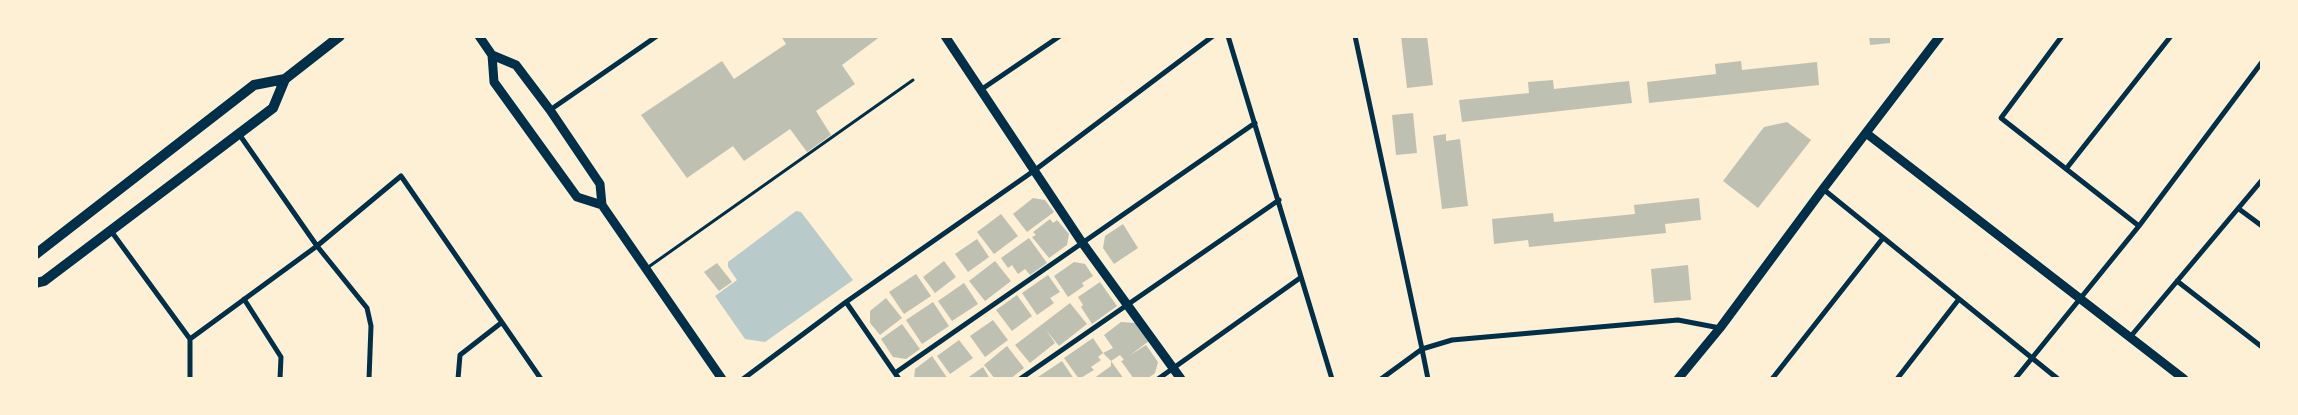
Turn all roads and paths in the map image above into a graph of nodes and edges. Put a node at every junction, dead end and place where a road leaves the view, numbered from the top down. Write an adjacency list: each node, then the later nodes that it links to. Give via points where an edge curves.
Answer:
1 (340, 36): 14 (main road)
2 (479, 36): 12 (street)
3 (656, 36): 17 (street)
4 (946, 36): 16 (street)
5 (1060, 36): 16 (street)
6 (1213, 36): 22 (street)
7 (1228, 36): 18 (street)
8 (1355, 36): 49 (street)
9 (1940, 36): 20 (street)
10 (2062, 36): 21 (street, via 2001,118)
11 (2171, 36): 21 (street)
12 (492, 55): 17 (street, via 516,65); 26 (street, via 494,82 577,197)
13 (2262, 62): 28 (street)
14 (285, 79): 19 (main road, via 273,108); 34 (main road, via 254,85)
15 (913, 80): 35 (lane)
16 (982, 88): 22 (street)
17 (550, 110): 26 (street, via 600,184)
18 (1255, 123): 25 (street); 32 (street)
19 (239, 133): 30 (main road); 33 (street)
20 (1866, 134): 24 (street); 41 (street)
21 (2066, 169): 28 (street)
22 (1035, 170): 32 (street); 42 (street)
23 (2262, 180): 27 (street)
24 (1823, 189): 31 (street); 45 (street)
25 (1279, 200): 36 (street); 43 (street)
26 (602, 205): 35 (street)
27 (2239, 209): 29 (street); 37 (street)
28 (2139, 226): 41 (street)
29 (2262, 226)
30 (110, 231): 38 (main road, via 44,281); 47 (street)
31 (1884, 238): 40 (street); 68 (street)
32 (1081, 242): 43 (street); 52 (street)
33 (317, 246): 39 (street); 44 (street, via 401,176); 55 (street, via 366,308 371,326)
34 (36, 254)
35 (645, 270): 58 (street)
36 (1300, 278): 51 (street); 64 (street)
37 (2177, 281): 46 (street); 48 (street)
38 (36, 283)
39 (244, 299): 47 (street); 54 (street, via 281,357)
40 (1959, 299): 50 (street); 69 (street)
41 (2080, 299): 46 (street); 50 (street)
42 (846, 302): 52 (street); 59 (street)
43 (1127, 304): 51 (street); 61 (street)
44 (501, 323): 56 (street, via 460,355); 57 (street)
45 (1720, 328): 49 (street, via 1678,320 1452,340); 67 (street)
46 (2131, 336): 72 (street)
47 (190, 339): 53 (street)
48 (2262, 347)
49 (1422, 349): 65 (street); 66 (street)
50 (2032, 358): 70 (street); 71 (street)
51 (1173, 368): 62 (street); 63 (street)
52 (895, 373): 60 (street)
53 (190, 379)
54 (280, 379)
55 (369, 379)
56 (458, 379)
57 (542, 379)
58 (722, 379)
59 (743, 379)
60 (899, 379)
61 (1020, 379)
62 (1158, 379)
63 (1181, 379)
64 (1332, 379)
65 (1381, 379)
66 (1428, 379)
67 (1678, 379)
68 (1772, 379)
69 (1897, 379)
70 (2015, 379)
71 (2058, 379)
72 (2184, 379)

